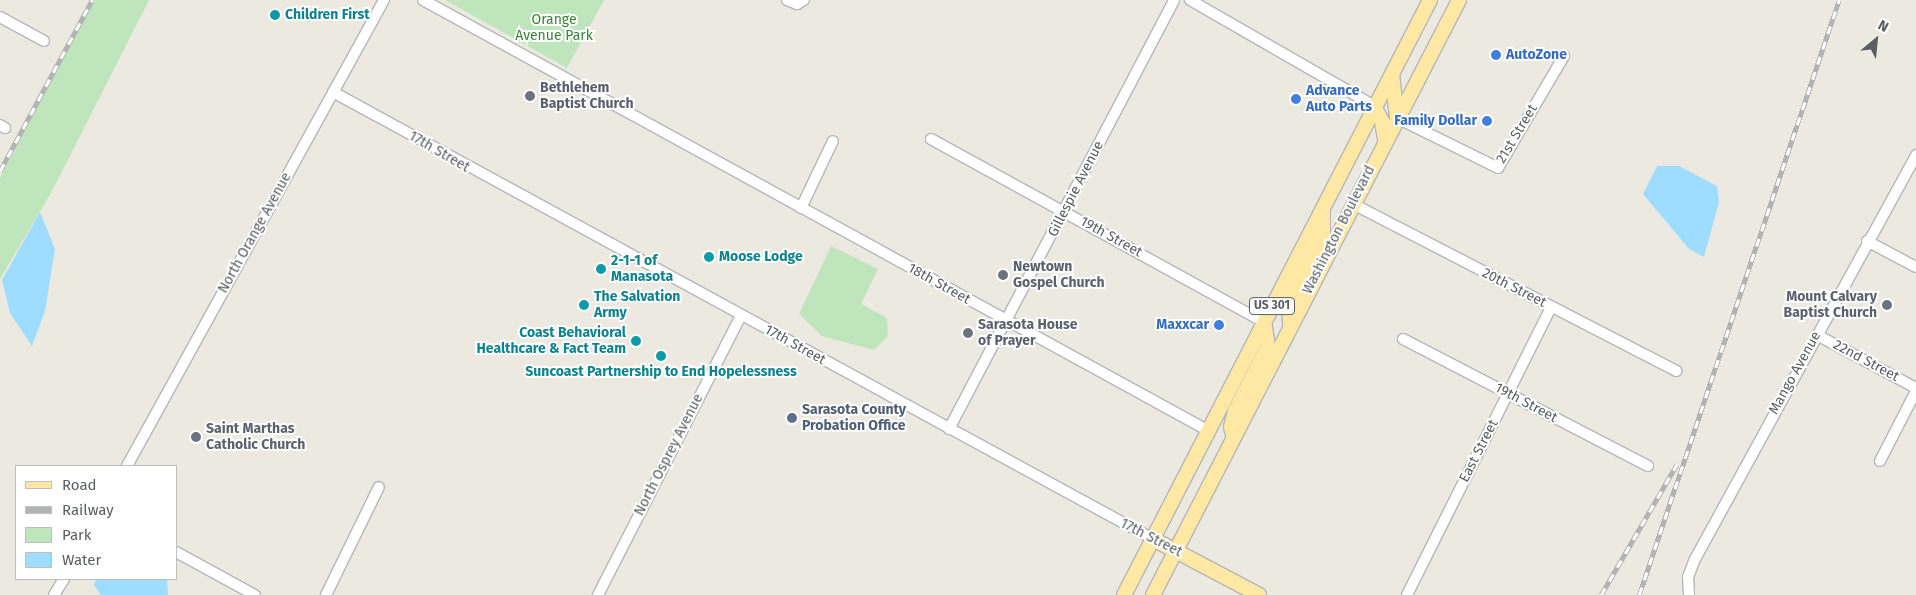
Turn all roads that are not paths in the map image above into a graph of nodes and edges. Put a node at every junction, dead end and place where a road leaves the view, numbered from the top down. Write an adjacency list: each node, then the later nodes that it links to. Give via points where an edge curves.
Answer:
1 (384, 0): 15 (street, North Orange Avenue)
2 (423, 0): 23 (street, 18th Street)
3 (787, 0): 9 (street)
4 (1174, 0): 25 (street, Gillespie Avenue)
5 (1190, 0): 16 (street)
6 (1430, 0): 14 (main road, Washington Boulevard / US 301)
7 (1446, 0): 11 (main road)
8 (1459, 0): 11 (main road, Washington Boulevard / US 301)
9 (802, 2)
10 (0, 17): 12 (street)
11 (1445, 26): 17 (main road, Washington Boulevard / US 301)
12 (44, 41)
13 (1564, 56): 17 (street, 21st Street, via 1498,168)
14 (1392, 73): 16 (main road, Washington Boulevard / US 301); 17 (main road)
15 (333, 92): 29 (street, 17th Street); 42 (street, North Orange Avenue)
16 (1374, 106): 20 (main road, via 1382,121); 24 (main road, Washington Boulevard / US 301)
17 (1397, 118): 20 (main road, Washington Boulevard / US 301)
18 (931, 139): 25 (street, 19th Street)
19 (832, 141): 23 (street)
20 (1385, 141): 22 (main road, Washington Boulevard / US 301)
21 (1916, 155): 26 (street, Mango Avenue)
22 (1353, 204): 28 (street, 20th Street); 32 (main road, Washington Boulevard / US 301)
23 (801, 208): 30 (street, 18th Street)
24 (1323, 208): 31 (main road, Washington Boulevard / US 301); 32 (main road, via 1323,235 1289,303)
25 (1064, 210): 30 (street, Gillespie Avenue); 31 (street, 19th Street)
26 (1867, 241): 27 (street); 33 (street, Mango Avenue)
27 (1916, 267)
28 (1551, 308): 35 (street, 20th Street); 37 (street, East Street)
29 (741, 316): 38 (street, 17th Street); 52 (street, North Osprey Avenue)
30 (1008, 321): 38 (street, Gillespie Avenue); 39 (street, 18th Street)
31 (1264, 322): 39 (main road, Washington Boulevard / US 301); 40 (main road, via 1268,346 1235,411 1231,426)
32 (1290, 326): 40 (main road, Washington Boulevard / US 301)
33 (1817, 335): 36 (street, 22nd Street); 57 (street, Mango Avenue, via 1694,561 1688,577)
34 (1403, 339): 37 (street, 19th Street)
35 (1676, 371)
36 (1916, 390): 41 (street, 22nd Street)
37 (1508, 394): 43 (street, 19th Street); 56 (street, East Street)
38 (949, 430): 45 (street, 17th Street)
39 (1209, 431): 45 (main road, Washington Boulevard / US 301)
40 (1234, 438): 46 (main road, Washington Boulevard / US 301)
41 (1880, 462)
42 (128, 465)
43 (1648, 466)
44 (379, 487): 51 (street)
45 (1153, 539): 46 (main road, 17th Street); 53 (main road, Washington Boulevard / US 301)
46 (1176, 551): 54 (main road, Washington Boulevard / US 301); 55 (main road, 17th Street)
47 (178, 553): 50 (street)
48 (63, 580): 49 (street)
49 (54, 595)
50 (254, 595)
51 (326, 595)
52 (598, 595)
53 (1124, 595)
54 (1153, 595)
55 (1259, 595)
56 (1407, 595)
57 (1689, 595)

